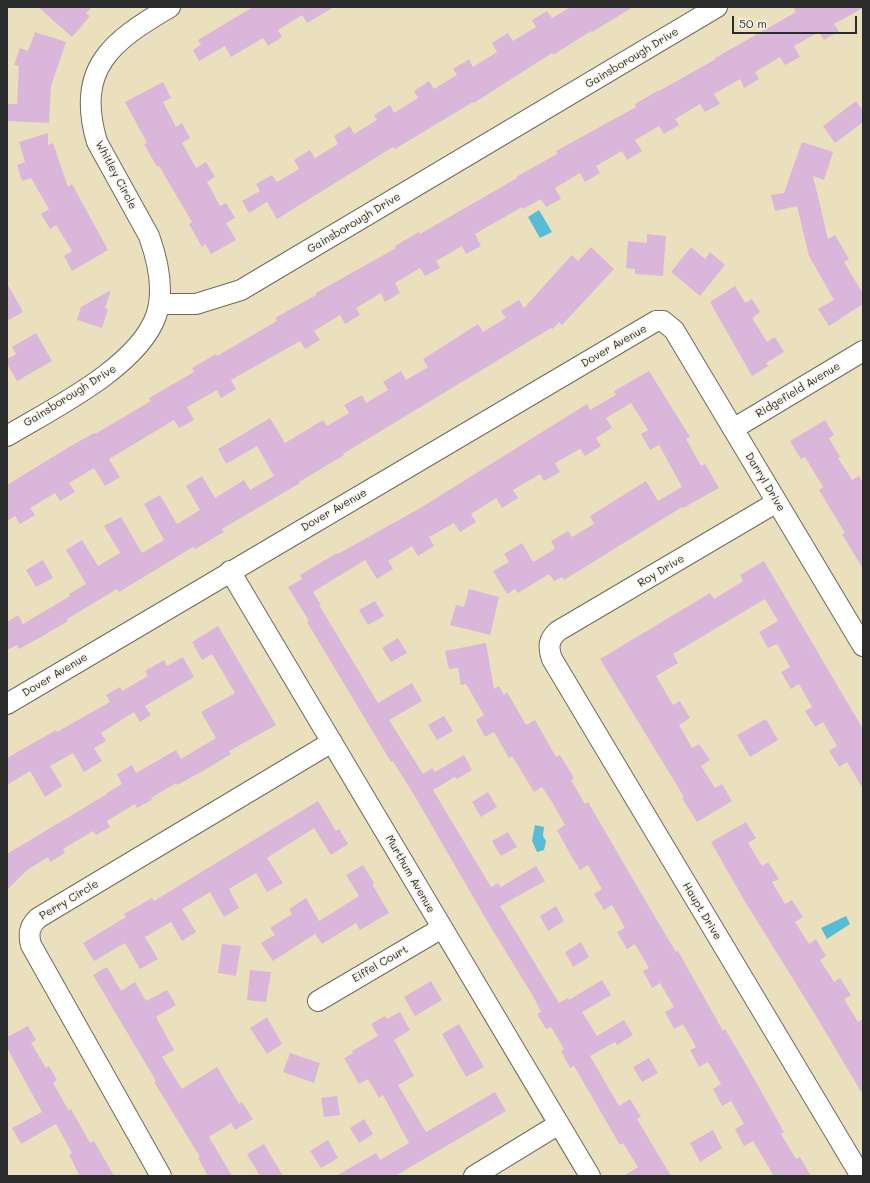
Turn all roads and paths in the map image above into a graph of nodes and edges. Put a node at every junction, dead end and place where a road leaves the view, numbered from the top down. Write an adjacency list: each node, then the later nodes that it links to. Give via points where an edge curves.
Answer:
1 (170, 7): 3 (street, Whitley Circle, via 128,33 104,57 96,73 90,108 97,142 155,251)
2 (717, 7): 3 (street, Gainsborough Drive, via 241,290 196,304)
3 (159, 304): 7 (street, Gainsborough Drive, via 150,328 136,348 118,366)
4 (663, 321): 6 (street, Darryl Drive, via 669,324 676,334); 9 (street, Dover Avenue, via 656,321)
5 (863, 351): 6 (street, Ridgefield Avenue)
6 (733, 429): 8 (street, Darryl Drive)
7 (7, 436)
8 (777, 502): 10 (street, Roy Drive, via 558,632); 11 (street, Darryl Drive)
9 (230, 571): 12 (street, Dover Avenue); 13 (street, Murthum Avenue)
10 (549, 644): 20 (street, Haupt Drive, via 552,660)
11 (863, 646)
12 (7, 704)
13 (332, 742): 14 (street, Murthum Avenue); 17 (street, Perry Circle, via 38,918 30,928 31,945)
14 (442, 928): 15 (street, Eiffel Court); 16 (street, Murthum Avenue)
15 (318, 1001)
16 (559, 1124): 18 (street); 19 (street, Murthum Avenue)
17 (161, 1176)
18 (474, 1176)
19 (590, 1176)
20 (861, 1176)

